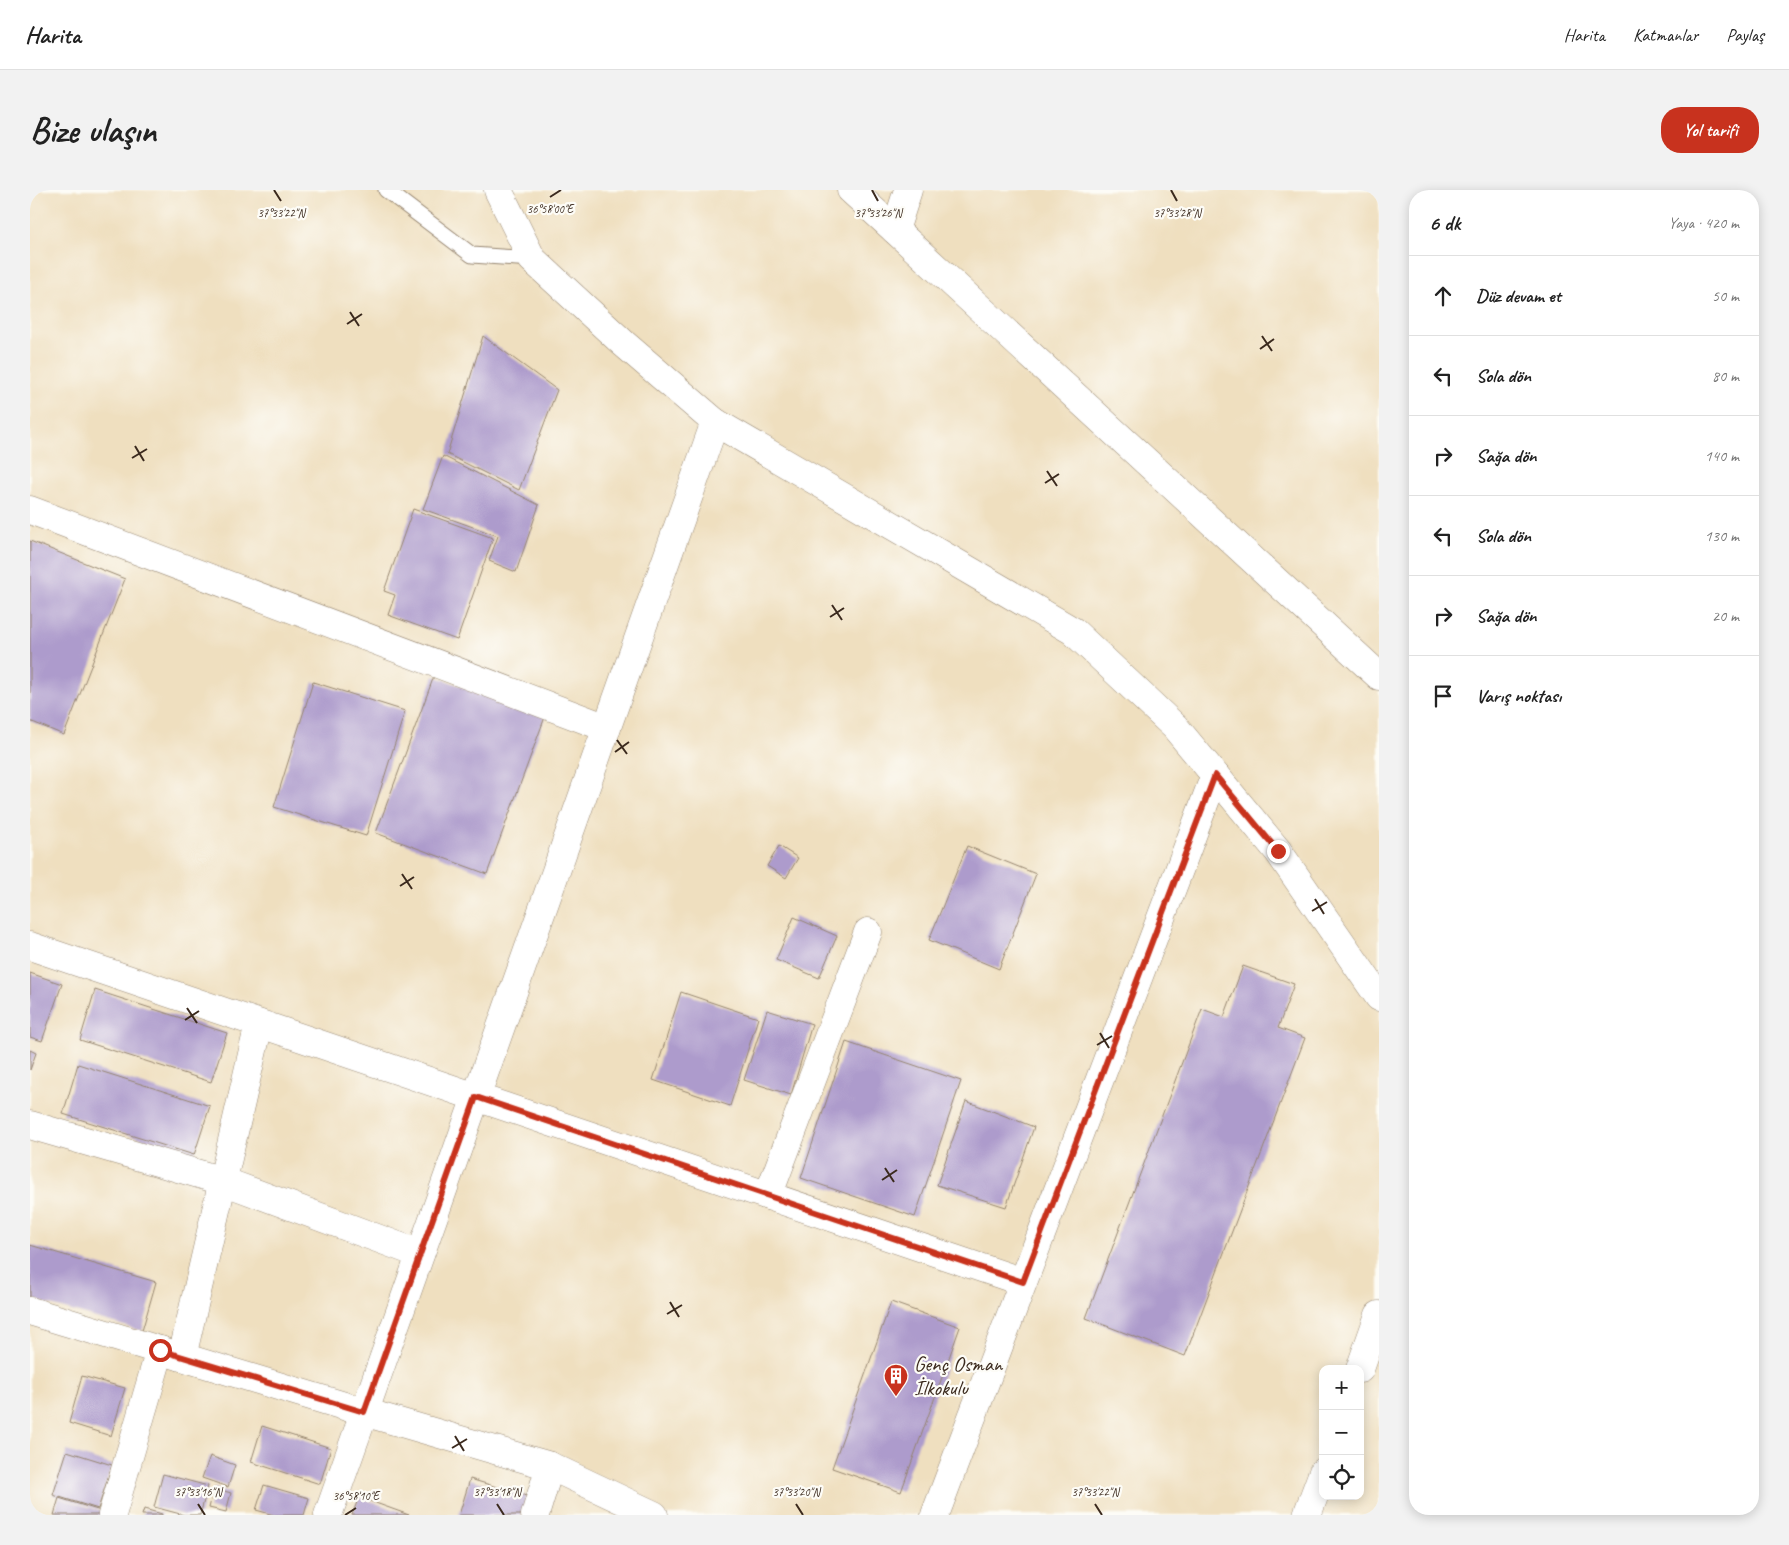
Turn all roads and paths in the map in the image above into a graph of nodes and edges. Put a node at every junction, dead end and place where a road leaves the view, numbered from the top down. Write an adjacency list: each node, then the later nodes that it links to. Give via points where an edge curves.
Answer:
1 (386, 190): 6 (lane, via 472,255)
2 (498, 190): 6 (street)
3 (851, 190): 5 (street)
4 (908, 190): 5 (street)
5 (895, 230): 9 (street)
6 (532, 259): 7 (street)
7 (715, 422): 10 (street); 11 (street, via 1073,631 1175,727)
8 (30, 510): 10 (street)
9 (1379, 676)
10 (607, 728): 16 (street)
11 (1215, 775): 14 (street, via 1278,851); 21 (street)
12 (868, 932): 19 (street)
13 (30, 946): 15 (street)
14 (1379, 998)
15 (259, 1024): 16 (street); 18 (street)
16 (476, 1097): 19 (street); 20 (street)
17 (30, 1125): 18 (street)
18 (222, 1181): 20 (street); 24 (street)
19 (768, 1196): 21 (street)
20 (420, 1254): 26 (street)
21 (1023, 1282): 33 (street)
22 (30, 1311): 24 (street)
23 (1379, 1315): 25 (street)
24 (171, 1354): 26 (street); 29 (street)
25 (1361, 1365)
26 (364, 1412): 27 (street); 30 (street)
27 (550, 1466): 31 (street); 32 (street)
28 (1319, 1483): 34 (street)
29 (112, 1515)
30 (328, 1515)
31 (535, 1515)
32 (654, 1515)
33 (935, 1515)
34 (1307, 1515)

